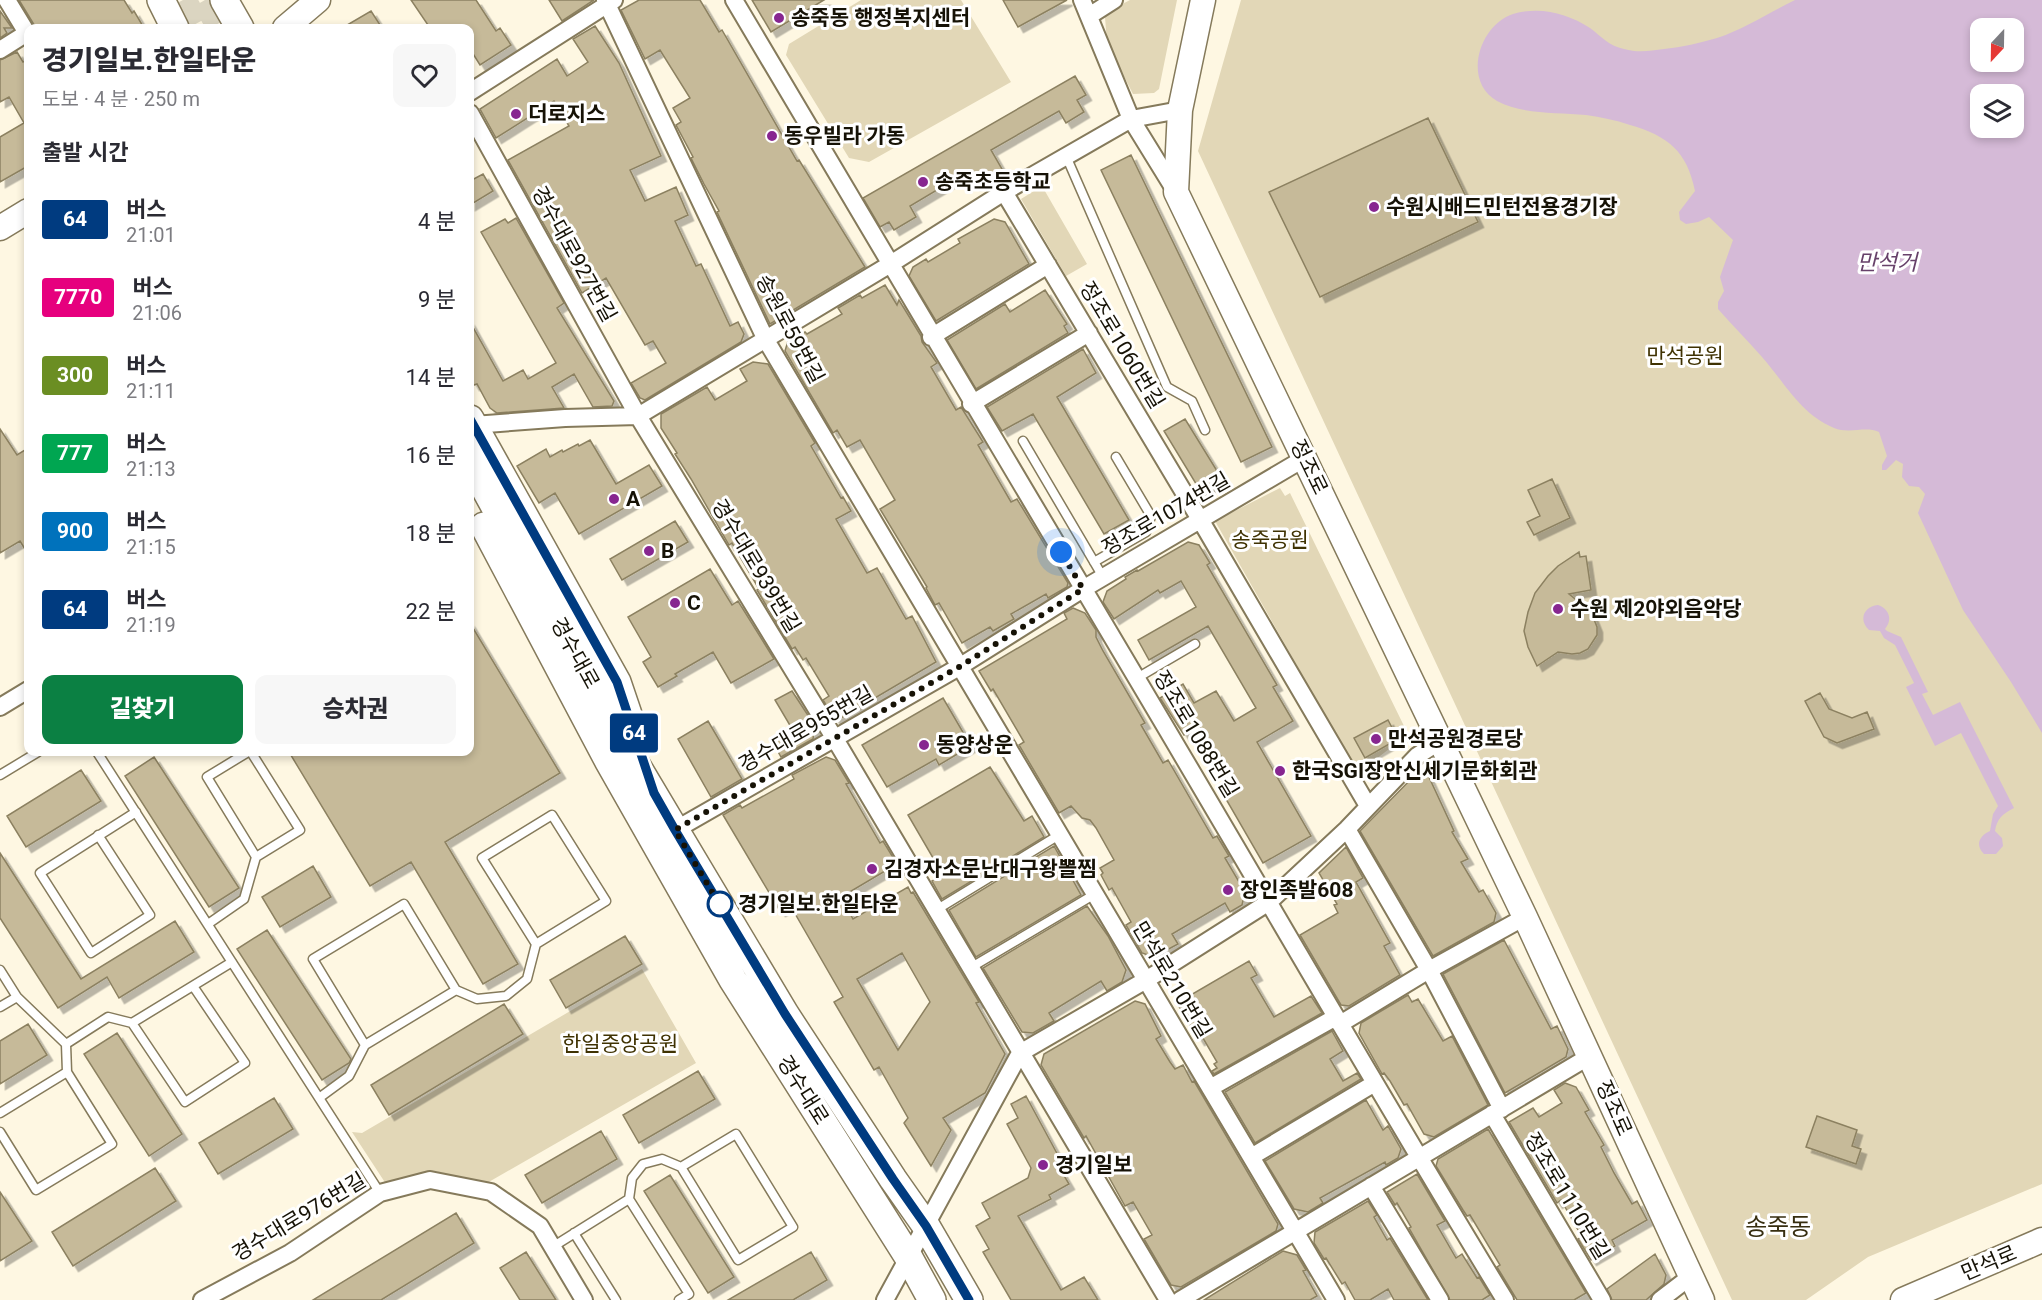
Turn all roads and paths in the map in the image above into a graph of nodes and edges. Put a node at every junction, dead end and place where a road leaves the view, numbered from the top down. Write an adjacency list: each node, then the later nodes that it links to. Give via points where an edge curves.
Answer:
1 (7, 0): 14 (street)
2 (161, 0): 11 (main road)
3 (224, 0): 12 (main road)
4 (318, 0): 13 (street)
5 (735, 0): 26 (street)
6 (1082, 0): 10 (street)
7 (1114, 0): 10 (street)
8 (1203, 0): 18 (street, 정조로)
9 (609, 1): 17 (street); 30 (street, 송원로59번길)
10 (1089, 16): 19 (street)
11 (174, 24)
12 (238, 24)
13 (290, 24)
14 (24, 28)
15 (24, 35): 16 (street)
16 (0, 50)
17 (474, 89)
18 (1180, 110): 19 (street); 23 (street, 정조로)
19 (1131, 119): 21 (street); 23 (street)
20 (474, 120): 32 (street, 경수대로927번길)
21 (1066, 155): 22 (street); 35 (lane, via 1167,387 1192,401)
22 (1004, 192): 26 (street); 27 (street, 정조로1060번길)
23 (1176, 192): 38 (street, 정조로)
24 (24, 213): 25 (street)
25 (0, 228)
26 (889, 265): 29 (street); 30 (street)
27 (1048, 265): 28 (street, 정조로1060번길); 29 (street)
28 (1089, 333): 31 (street); 41 (street, 정조로1060번길)
29 (932, 337): 31 (street)
30 (766, 340): 32 (street); 47 (street, 송원로59번길)
31 (971, 404): 45 (street)
32 (638, 416): 33 (street); 51 (street, 경수대로939번길)
33 (474, 422)
34 (474, 427): 59 (main road, via 617,682)
35 (1205, 430)
36 (1023, 441): 43 (lane)
37 (1116, 457): 43 (lane, via 1151,516 1146,532)
38 (1305, 458): 41 (street, 정조로1074번길); 52 (street, 정조로)
39 (474, 468): 59 (main road, 경수대로)
40 (474, 506): 58 (main road, 경수대로)
41 (1201, 521): 44 (street, 정조로1074번길); 60 (street)
42 (474, 542): 58 (main road, via 604,775)
43 (1095, 562): 44 (lane)
44 (1103, 577): 45 (street, 정조로1074번길)
45 (1083, 589): 47 (street, 정조로1074번길); 48 (street, 정조로1088번길)
46 (1195, 644): 48 (lane)
47 (959, 667): 51 (street, 경수대로955번길); 65 (street, 만석로210번길)
48 (1137, 678): 68 (street, 정조로1088번길)
49 (24, 692): 50 (street)
50 (0, 707)
51 (835, 739): 63 (street, 경수대로955번길); 69 (street, 경수대로939번길)
52 (1440, 741): 60 (street, via 1417,756); 70 (street, 정조로)
53 (31, 756): 57 (lane)
54 (100, 756): 61 (lane)
55 (243, 756): 66 (lane, via 207,777)
56 (253, 756): 66 (lane, via 300,830)
57 (0, 775)
58 (624, 790): 90 (main road, 경수대로, via 733,980)
59 (654, 793): 63 (main road, 경수대로)
60 (1368, 806): 62 (street)
61 (136, 812): 64 (lane); 71 (lane)
62 (1347, 829): 68 (street); 76 (street)
63 (675, 830): 95 (main road, 경수대로, via 785,1014)
64 (98, 835): 64 (lane, via 40,873 91,952 150,915)
65 (1059, 835): 67 (street, 만석로210번길); 69 (lane)
66 (256, 857): 71 (lane, via 244,898)
67 (1095, 894): 74 (lane); 77 (street, 만석로210번길)
68 (1269, 902): 77 (street); 82 (street, 정조로1088번길)
69 (936, 910): 74 (street, 경수대로939번길)
70 (1525, 917): 76 (street); 87 (street, 정조로)
71 (208, 924): 73 (lane)
72 (536, 944): 72 (lane, via 482,858 552,815 606,901); 79 (lane, via 528,979 506,996 477,999)
73 (232, 962): 78 (lane); 92 (lane)
74 (970, 968): 86 (street, 경수대로939번길)
75 (0, 970): 80 (lane)
76 (1429, 970): 82 (street); 93 (street, 정조로1110번길)
77 (1146, 980): 86 (street); 91 (street, 만석로210번길)
78 (193, 986): 83 (lane); 83 (lane, via 245,1063 185,1102)
79 (456, 990): 85 (lane); 85 (lane, via 404,904 363,928 313,959)
80 (17, 997): 81 (lane); 84 (lane)
81 (0, 1007)
82 (1338, 1020): 89 (street, 정조로1088번길); 91 (street)
83 (132, 1023): 84 (lane, via 108,1017)
84 (66, 1044): 88 (lane)
85 (365, 1045): 92 (lane, via 349,1076)
86 (1020, 1053): 103 (street); 117 (street, 경수대로939번길)
87 (1590, 1056): 93 (street); 109 (street, 정조로)
88 (67, 1072): 94 (lane); 96 (lane, via 112,1144 36,1190)
89 (1375, 1083): 97 (street); 98 (street, 정조로1088번길)
90 (800, 1085): 95 (main road, via 829,1098 846,1127); 108 (main road, 경수대로)
91 (1210, 1088): 97 (street, 만석로210번길)
92 (319, 1098): 101 (lane)
93 (1497, 1112): 98 (street); 122 (street, 정조로1110번길)
94 (0, 1113)
95 (858, 1125): 103 (main road, 경수대로)
96 (0, 1132)
97 (1251, 1157): 104 (street, 만석로210번길)
98 (1419, 1158): 100 (street); 121 (street)
99 (681, 1167): 99 (lane, via 736,1134 793,1227 738,1260); 102 (lane, via 662,1160 643,1164 632,1178)
100 (1371, 1186): 104 (street); 120 (street)
101 (380, 1193): 107 (street, 경수대로976번길, via 430,1180 491,1192 540,1226); 110 (street, 경수대로976번길, via 290,1253)
102 (629, 1199): 105 (lane); 113 (lane, via 689,1294)
103 (926, 1226): 108 (street); 116 (main road, 경수대로)
104 (1296, 1232): 118 (street); 119 (street, 만석로210번길)
105 (574, 1233): 107 (lane); 112 (lane)
106 (2042, 1240): 125 (street, 만석로)
107 (554, 1246): 111 (street, 경수대로976번길)
108 (909, 1258): 114 (street); 115 (main road, 경수대로)
109 (1690, 1277): 123 (street); 124 (street, 정조로)
110 (202, 1300)
111 (584, 1300)
112 (616, 1300)
113 (679, 1300)
114 (885, 1300)
115 (932, 1300)
116 (969, 1300)
117 (1168, 1300)
118 (1180, 1300)
119 (1336, 1300)
120 (1440, 1300)
121 (1505, 1300)
122 (1602, 1300)
123 (1660, 1300)
124 (1702, 1300)
125 (1903, 1300)

